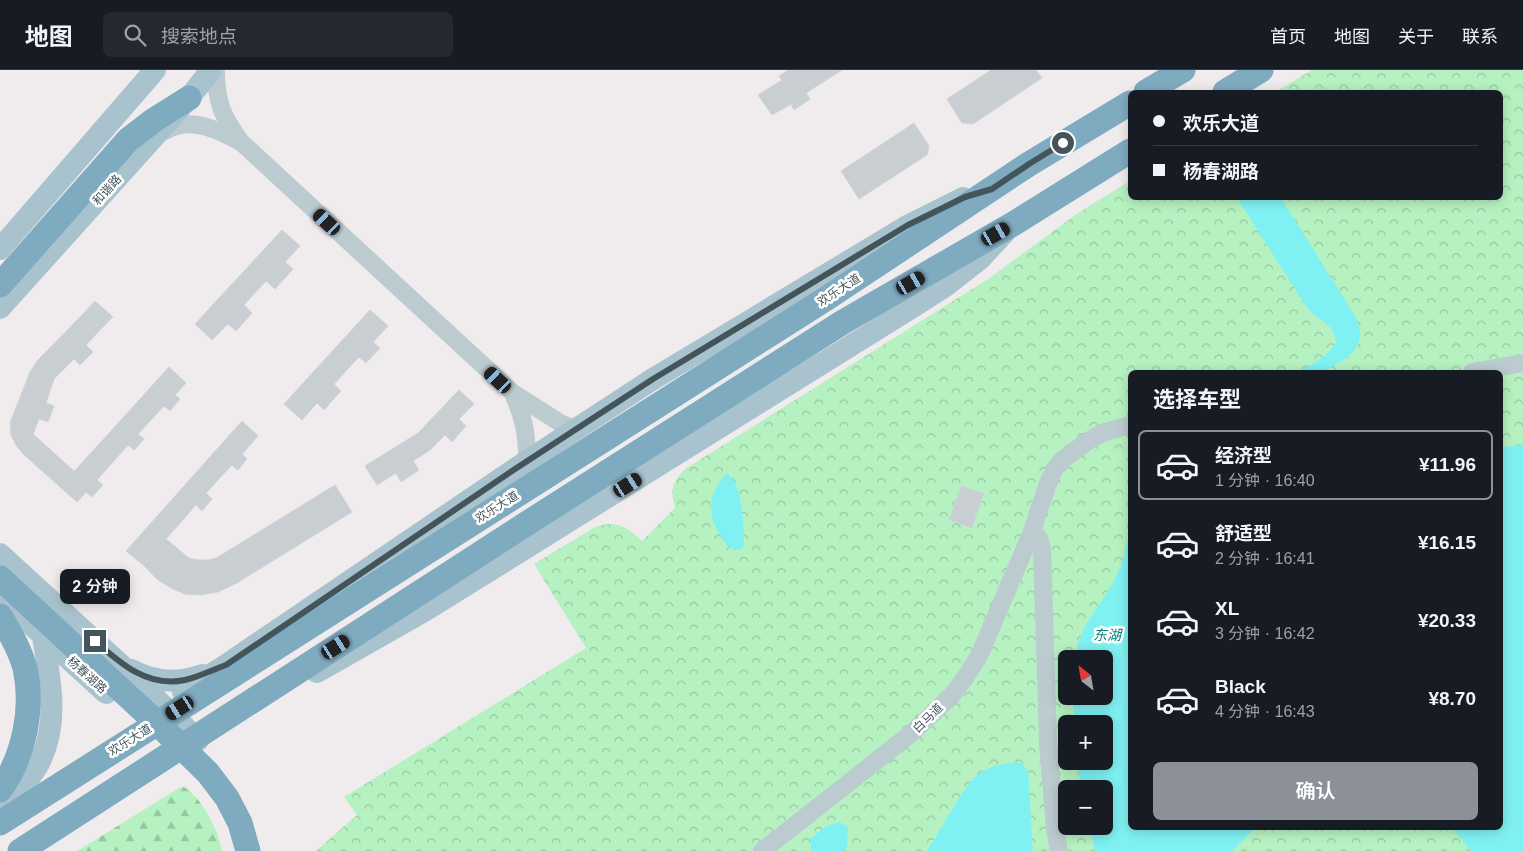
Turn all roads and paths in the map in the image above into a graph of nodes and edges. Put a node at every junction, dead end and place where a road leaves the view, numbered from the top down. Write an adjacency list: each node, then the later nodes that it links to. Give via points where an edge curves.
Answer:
1 (211, 70): 8 (main road, 和谐路)
2 (216, 70): 11 (street, via 220,107)
3 (1184, 70): 6 (highway)
4 (1261, 70): 7 (highway)
5 (148, 72): 15 (main road)
6 (1149, 90)
7 (1228, 90)
8 (189, 98): 10 (main road, 和谐路); 16 (highway, via 128,140)
9 (1128, 103): 13 (highway, 欢乐大道)
10 (156, 134): 11 (street, via 172,127 194,125); 17 (main road, 和谐路)
11 (242, 142): 20 (street)
12 (1128, 153): 14 (highway)
13 (992, 189): 22 (main road, 欢乐大道, via 965,197 908,225 653,379); 37 (highway, 欢乐大道, via 827,298)
14 (1013, 224): 35 (main road, via 980,260 916,305 426,610); 38 (highway, via 843,322)
15 (0, 249)
16 (0, 285)
17 (0, 308)
18 (1523, 363): 19 (street)
19 (1483, 370)
20 (513, 393): 22 (street); 23 (street, via 527,434)
21 (1128, 426): 24 (street, 白马道, via 1088,440 1062,460 1047,486)
22 (576, 430): 23 (main road, 欢乐大道)
23 (527, 461): 32 (main road, 欢乐大道)
24 (1031, 534): 44 (street, 白马道, via 979,656 952,695 913,732); 45 (street, via 1039,538 1042,549 1048,744)
25 (0, 554): 31 (main road)
26 (0, 578): 43 (highway, via 208,773 227,798 240,824)
27 (0, 596): 34 (main road, 杨春湖路)
28 (0, 600): 42 (highway, via 190,776 215,808)
29 (0, 616): 37 (highway, via 21,656 27,701 20,752 10,774)
30 (43, 637): 37 (main road, via 52,702 49,737 37,766)
31 (120, 664): 32 (main road, via 139,674 169,681 184,680); 33 (main road)
32 (226, 665): 33 (main road, 欢乐大道)
33 (162, 705): 34 (main road, 欢乐大道); 35 (main road)
34 (137, 721): 36 (main road, 杨春湖路); 37 (main road, 欢乐大道)
35 (198, 740): 36 (main road)
36 (174, 756): 39 (main road)
37 (2, 806)
38 (52, 831): 40 (highway); 41 (highway)
39 (15, 851)
40 (20, 851)
41 (29, 851)
42 (231, 851)
43 (248, 851)
44 (762, 851)
45 (1059, 851)

